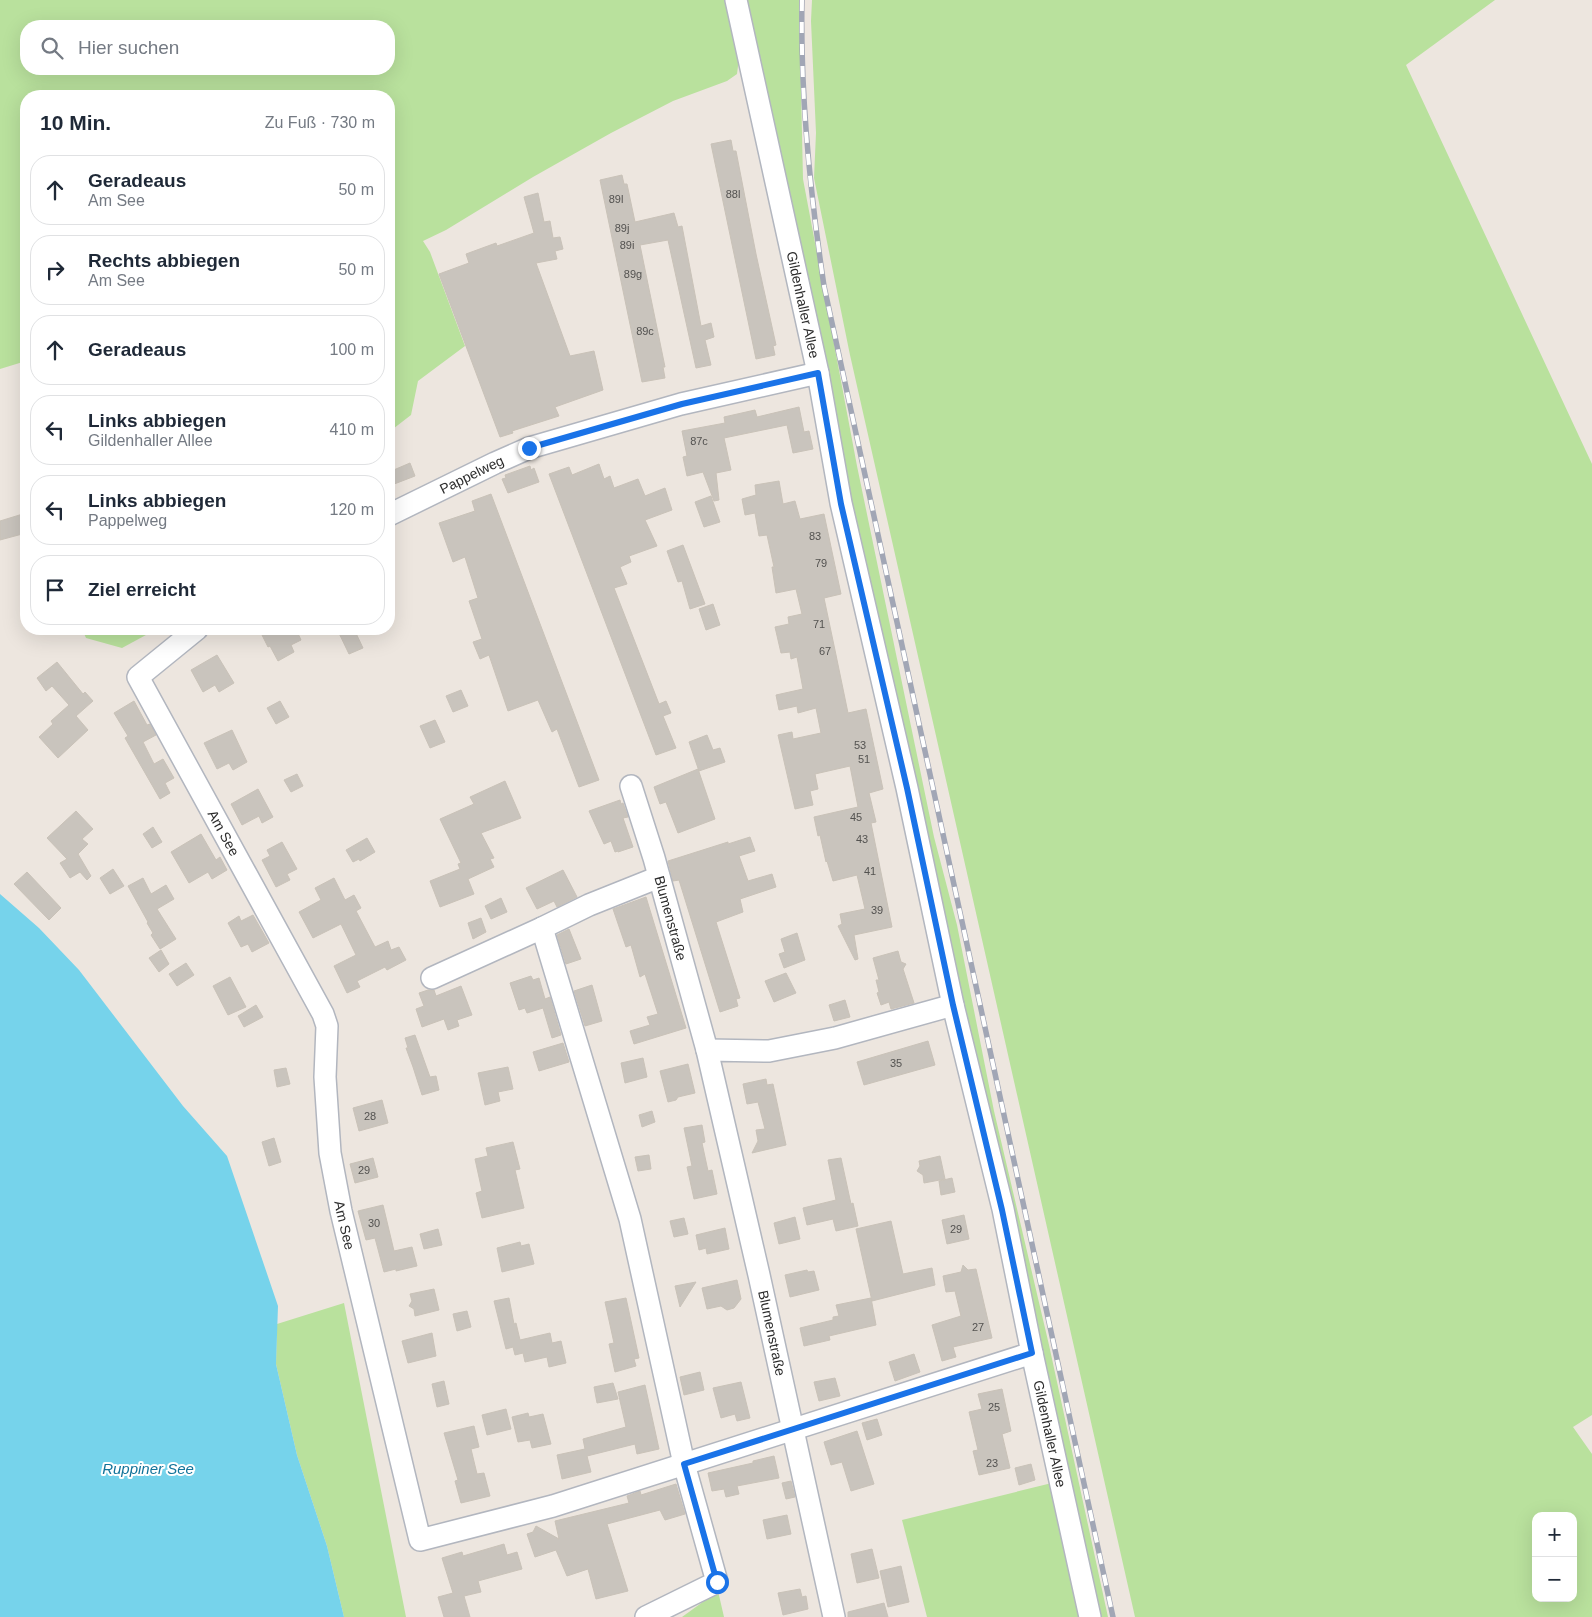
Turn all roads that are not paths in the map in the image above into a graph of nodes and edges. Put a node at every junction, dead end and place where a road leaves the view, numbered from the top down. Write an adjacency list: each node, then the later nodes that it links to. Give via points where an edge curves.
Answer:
1 (736, 0): 2 (street, Gildenhaller Allee)
2 (818, 373): 3 (street, Pappelweg, via 682,404 529,448); 9 (street, Gildenhaller Allee, via 841,504)
3 (395, 512)
4 (189, 635): 13 (street, Am See, via 138,676 327,1026 330,1153 353,1267 420,1540 553,1506)
5 (631, 786): 6 (street, Blumenstraße)
6 (658, 877): 7 (street); 10 (street, Blumenstraße)
7 (542, 928): 8 (street); 13 (street, via 630,1219)
8 (432, 978)
9 (953, 1005): 10 (street, via 835,1038 769,1052); 11 (street, Gildenhaller Allee)
10 (707, 1050): 12 (street, Blumenstraße)
11 (1032, 1353): 12 (street, Am See); 16 (street, Gildenhaller Allee)
12 (793, 1430): 13 (street, Am See); 15 (street, Blumenstraße)
13 (684, 1464): 14 (street, via 717,1582)
14 (646, 1617)
15 (834, 1617)
16 (1090, 1617)

